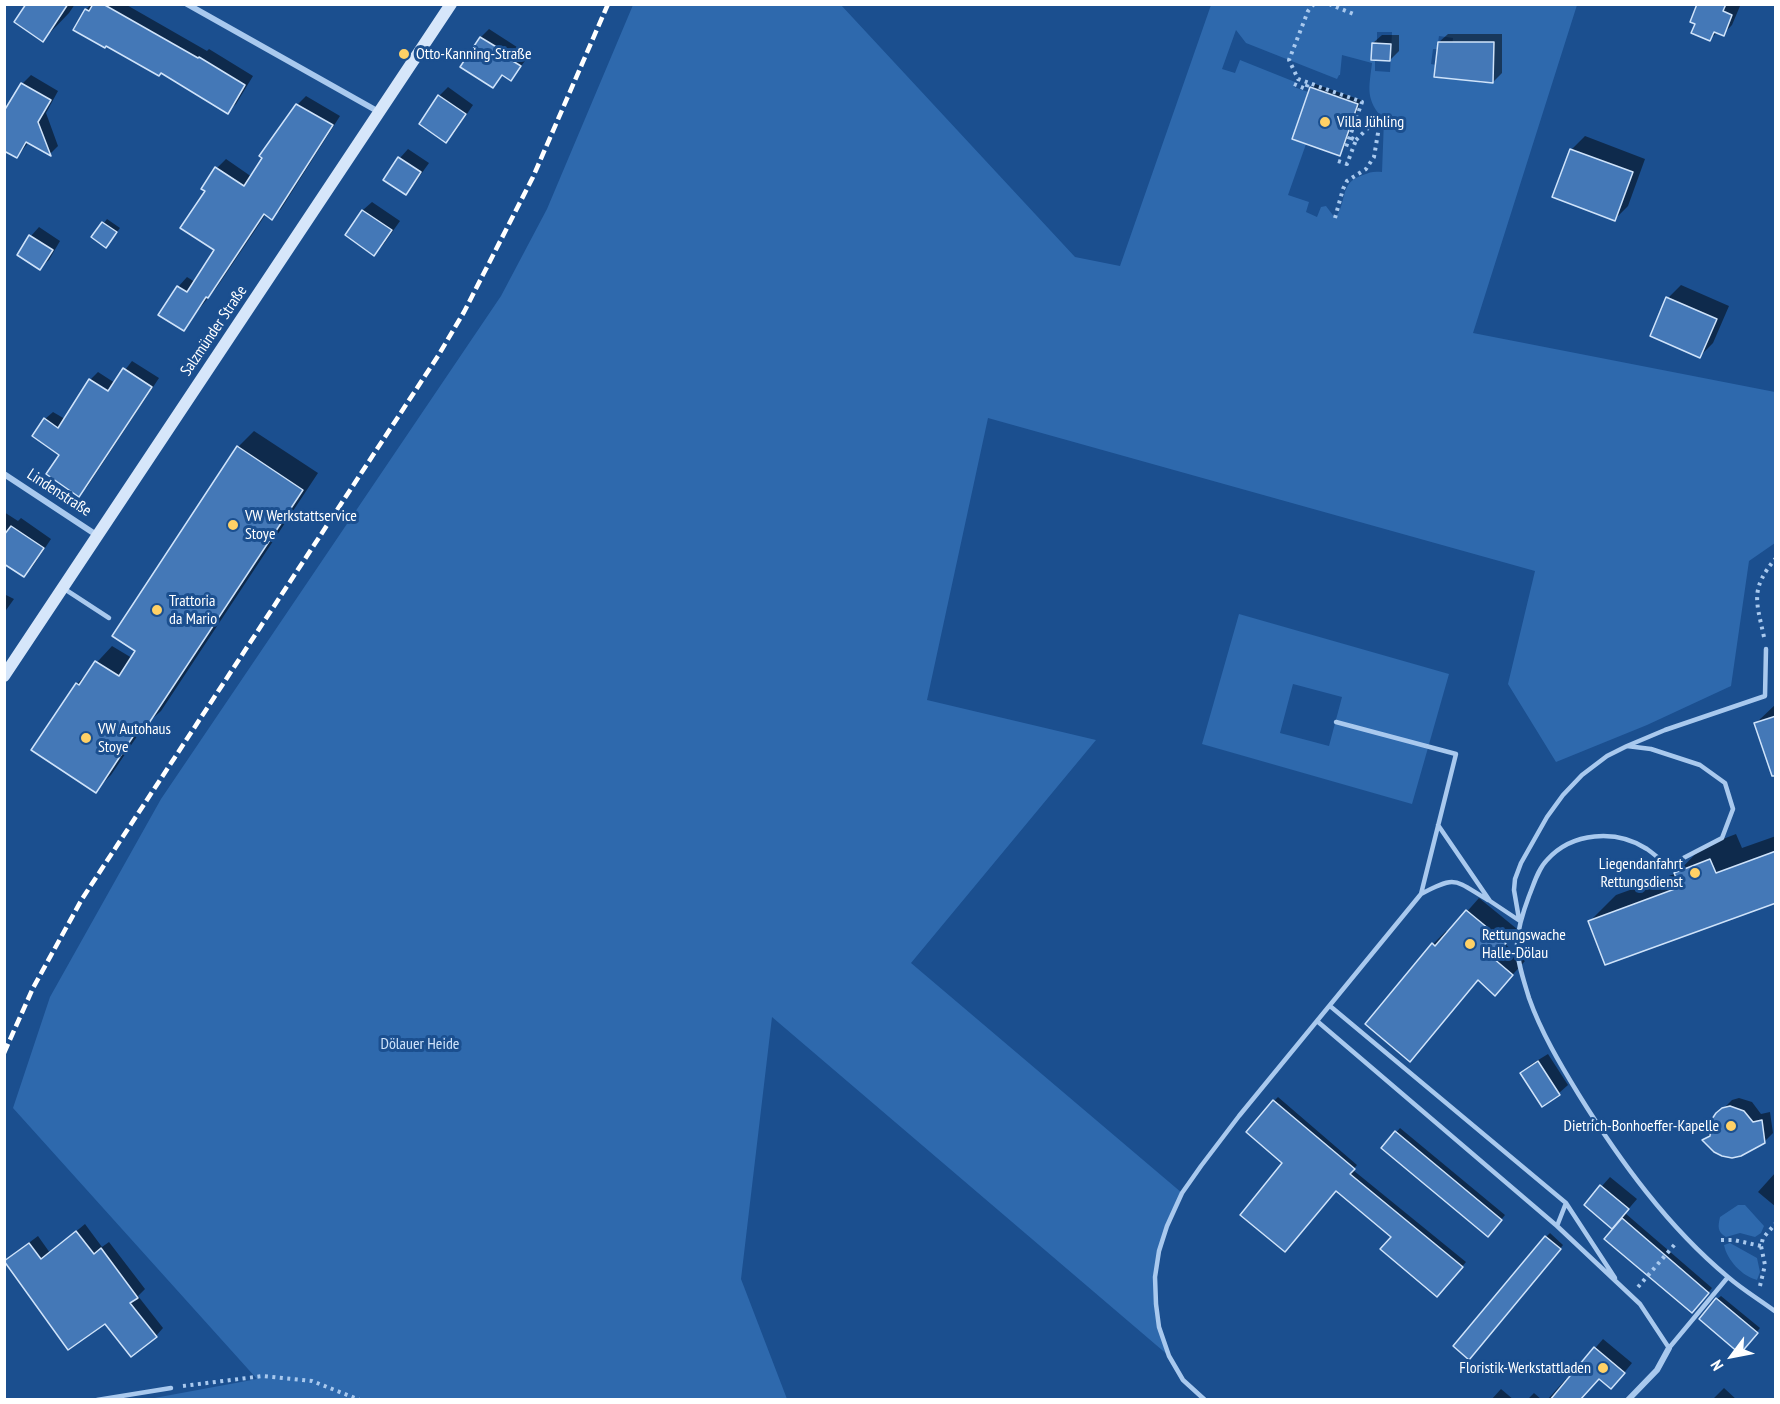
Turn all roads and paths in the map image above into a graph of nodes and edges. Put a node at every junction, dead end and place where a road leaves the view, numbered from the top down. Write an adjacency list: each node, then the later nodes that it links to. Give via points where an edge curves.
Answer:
1 (187, 4): 8 (street)
2 (451, 4): 8 (main road, Salzmünder Straße)
3 (1314, 4): 6 (path, via 1289,60 1298,79)
4 (1329, 4): 5 (path)
5 (1356, 15)
6 (1308, 82): 7 (path, via 1306,89); 11 (path, via 1362,102)
7 (1294, 84)
8 (379, 112): 17 (main road, Salzmünder Straße)
9 (1380, 121): 15 (path, via 1374,156 1366,169 1347,181)
10 (1368, 128): 12 (path)
11 (1349, 137): 12 (path); 13 (path, via 1346,147)
12 (1356, 140): 14 (path, via 1347,164)
13 (1343, 146)
14 (1338, 161)
15 (1335, 218)
16 (4, 474): 17 (street, Lindenstraße)
17 (98, 536): 19 (main road, Salzmünder Straße)
18 (1776, 558): 21 (path, via 1763,574 1755,597)
19 (63, 588): 20 (lane); 22 (main road, Salzmünder Straße)
20 (109, 618)
21 (1766, 649): 24 (lane, via 1765,696)
22 (4, 676)
23 (1336, 722): 25 (lane, via 1456,754)
24 (1627, 746): 28 (lane, via 1607,756 1563,795 1534,836 1515,879); 28 (lane, via 1651,748 1700,765 1725,783 1733,809 1722,838 1668,866 1646,848 1628,840 1582,837 1546,860)
25 (1438, 825): 26 (lane); 27 (lane)
26 (1421, 894): 27 (lane, via 1456,881); 29 (lane)
27 (1490, 901): 28 (lane)
28 (1520, 921): 34 (lane, via 1519,962 1529,997 1566,1074 1642,1188)
29 (1330, 1006): 30 (lane); 31 (lane)
30 (1317, 1021): 33 (lane); 46 (lane, via 1182,1193 1159,1251 1155,1278 1159,1327 1183,1380)
31 (1566, 1203): 33 (lane); 38 (lane)
32 (1776, 1223): 36 (path)
33 (1557, 1226): 38 (lane)
34 (1688, 1239): 37 (lane); 39 (path, via 1677,1242)
35 (1721, 1240): 36 (path)
36 (1761, 1246): 40 (path, via 1765,1265)
37 (1728, 1277): 40 (lane); 42 (lane)
38 (1619, 1285): 39 (lane)
39 (1631, 1296): 42 (lane)
40 (1757, 1298): 41 (lane)
41 (1776, 1312)
42 (1669, 1348): 47 (street, via 1657,1370)
43 (171, 1388): 44 (lane); 45 (path, via 262,1376 312,1382)
44 (97, 1400)
45 (360, 1400)
46 (1205, 1400)
47 (1628, 1400)

